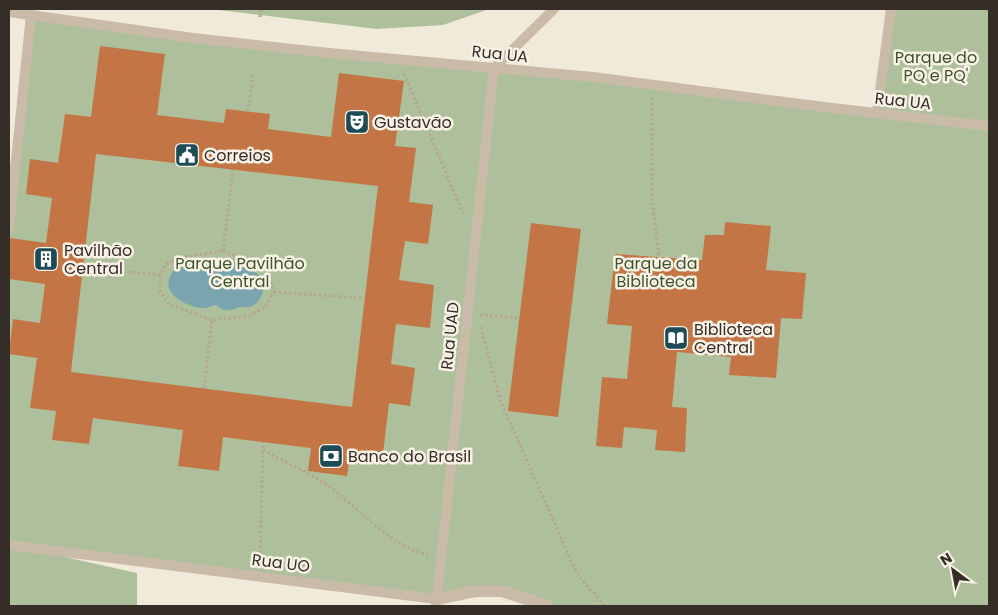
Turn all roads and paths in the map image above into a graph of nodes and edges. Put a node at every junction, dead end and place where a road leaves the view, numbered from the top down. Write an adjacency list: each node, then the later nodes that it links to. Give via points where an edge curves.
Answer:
1 (261, 9): 6 (path)
2 (554, 9): 8 (lane)
3 (891, 9): 12 (lane)
4 (9, 12): 5 (lane, Rua UA)
5 (29, 12): 7 (lane, Rua UA, via 193,38); 16 (lane)
6 (260, 17)
7 (398, 60): 8 (lane, Rua UA); 15 (path)
8 (494, 68): 10 (lane, Rua UA); 24 (lane, Rua UAD)
9 (253, 74): 11 (path)
10 (651, 84): 12 (lane, Rua UA); 18 (path, via 652,198)
11 (248, 112)
12 (878, 113): 13 (lane, Rua UA)
13 (989, 126)
14 (233, 170): 17 (path)
15 (464, 215)
16 (9, 227)
17 (223, 251): 20 (path, via 178,258 165,265); 21 (path, via 259,264 269,274)
18 (659, 257)
19 (83, 268): 20 (path)
20 (160, 275): 26 (path, via 160,290 168,304)
21 (274, 292): 22 (path); 26 (path, via 265,307 249,316)
22 (364, 298)
23 (478, 315): 24 (path); 25 (path); 35 (path, via 500,400 573,565)
24 (467, 316): 31 (lane, Rua UAD)
25 (519, 318)
26 (212, 320): 27 (path)
27 (204, 388)
28 (263, 442): 29 (path)
29 (263, 450): 31 (path, via 329,486 399,543); 32 (path)
30 (9, 545): 32 (lane, Rua UO)
31 (441, 558): 33 (lane, Rua UAD)
32 (260, 576): 33 (lane, Rua UO)
33 (436, 602): 34 (street, Rua UO, via 476,591 502,591)
34 (547, 606)
35 (605, 606)

